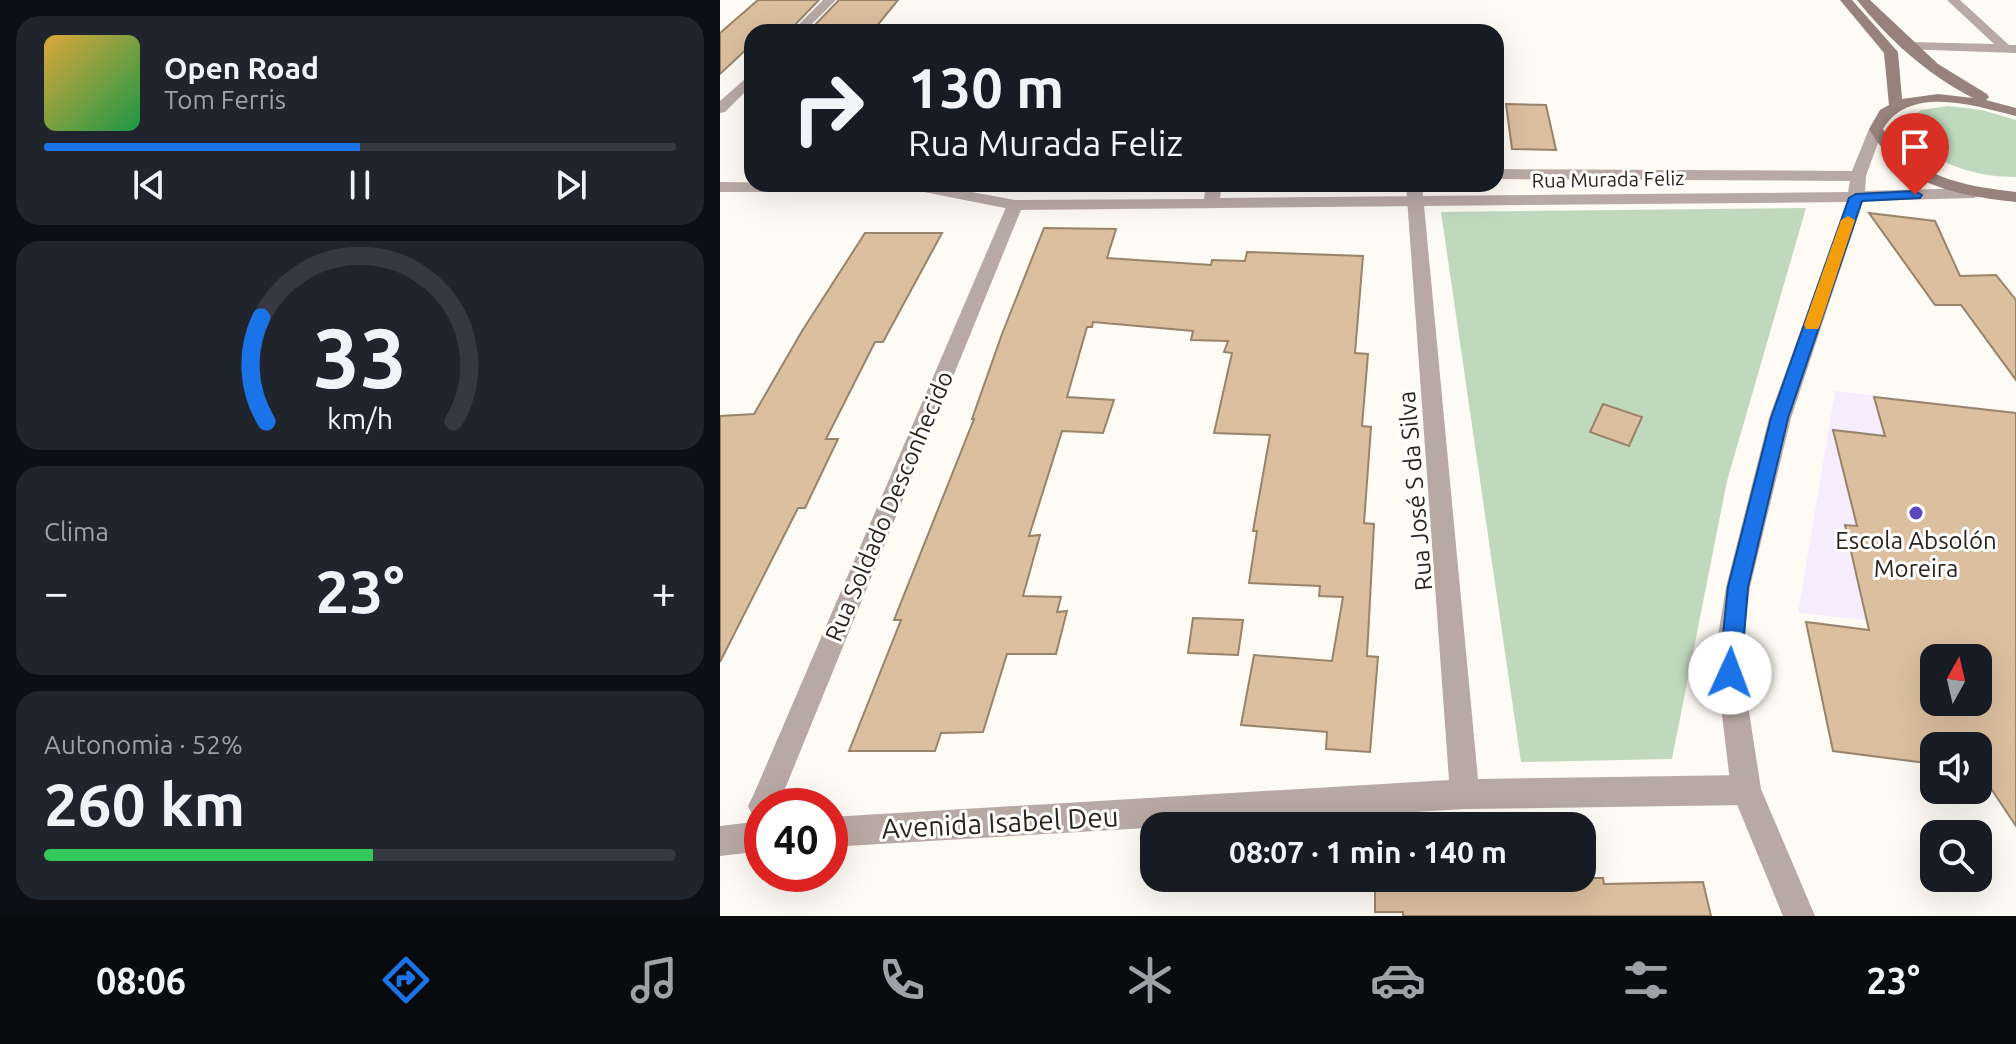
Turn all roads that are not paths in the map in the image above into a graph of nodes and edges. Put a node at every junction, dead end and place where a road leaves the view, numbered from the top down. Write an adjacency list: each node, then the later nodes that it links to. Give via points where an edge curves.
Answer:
1 (830, 0): 5 (street)
2 (1846, 0): 9 (main road, via 1891,52)
3 (1863, 0): 6 (main road)
4 (1953, 0): 7 (street)
5 (805, 24)
6 (1907, 46): 7 (street); 11 (main road, via 1969,91)
7 (2011, 49)
8 (744, 85): 10 (street)
9 (1896, 105): 11 (main road, via 1950,98); 12 (main road, via 1881,115)
10 (720, 109)
11 (2016, 112)
12 (1876, 129): 16 (street); 19 (main road, via 1884,146 1904,164)
13 (1504, 174): 16 (street, Rua Murada Feliz)
14 (720, 187): 15 (street, Rua Murada Feliz)
15 (744, 187)
16 (1857, 187): 19 (street, Rua Murada Feliz); 20 (street, Rua Murada Feliz); 25 (street, via 1780,418 1738,587 1730,673)
17 (946, 192): 23 (street, Rua Murada Feliz)
18 (1213, 192): 22 (street)
19 (1974, 193): 21 (main road)
20 (1416, 194): 22 (street, Rua Murada Feliz); 26 (street, Rua José S da Silva)
21 (2016, 197)
22 (1211, 204): 23 (street, Rua Murada Feliz)
23 (1015, 205): 24 (street, Rua Soldado Desconhecido)
24 (770, 788)
25 (1746, 790): 26 (street, Avenida Isabel Deu); 30 (street)
26 (1465, 794): 27 (street, Avenida Isabel Deu)
27 (848, 831)
28 (744, 838): 29 (street)
29 (720, 841)
30 (1799, 916)

